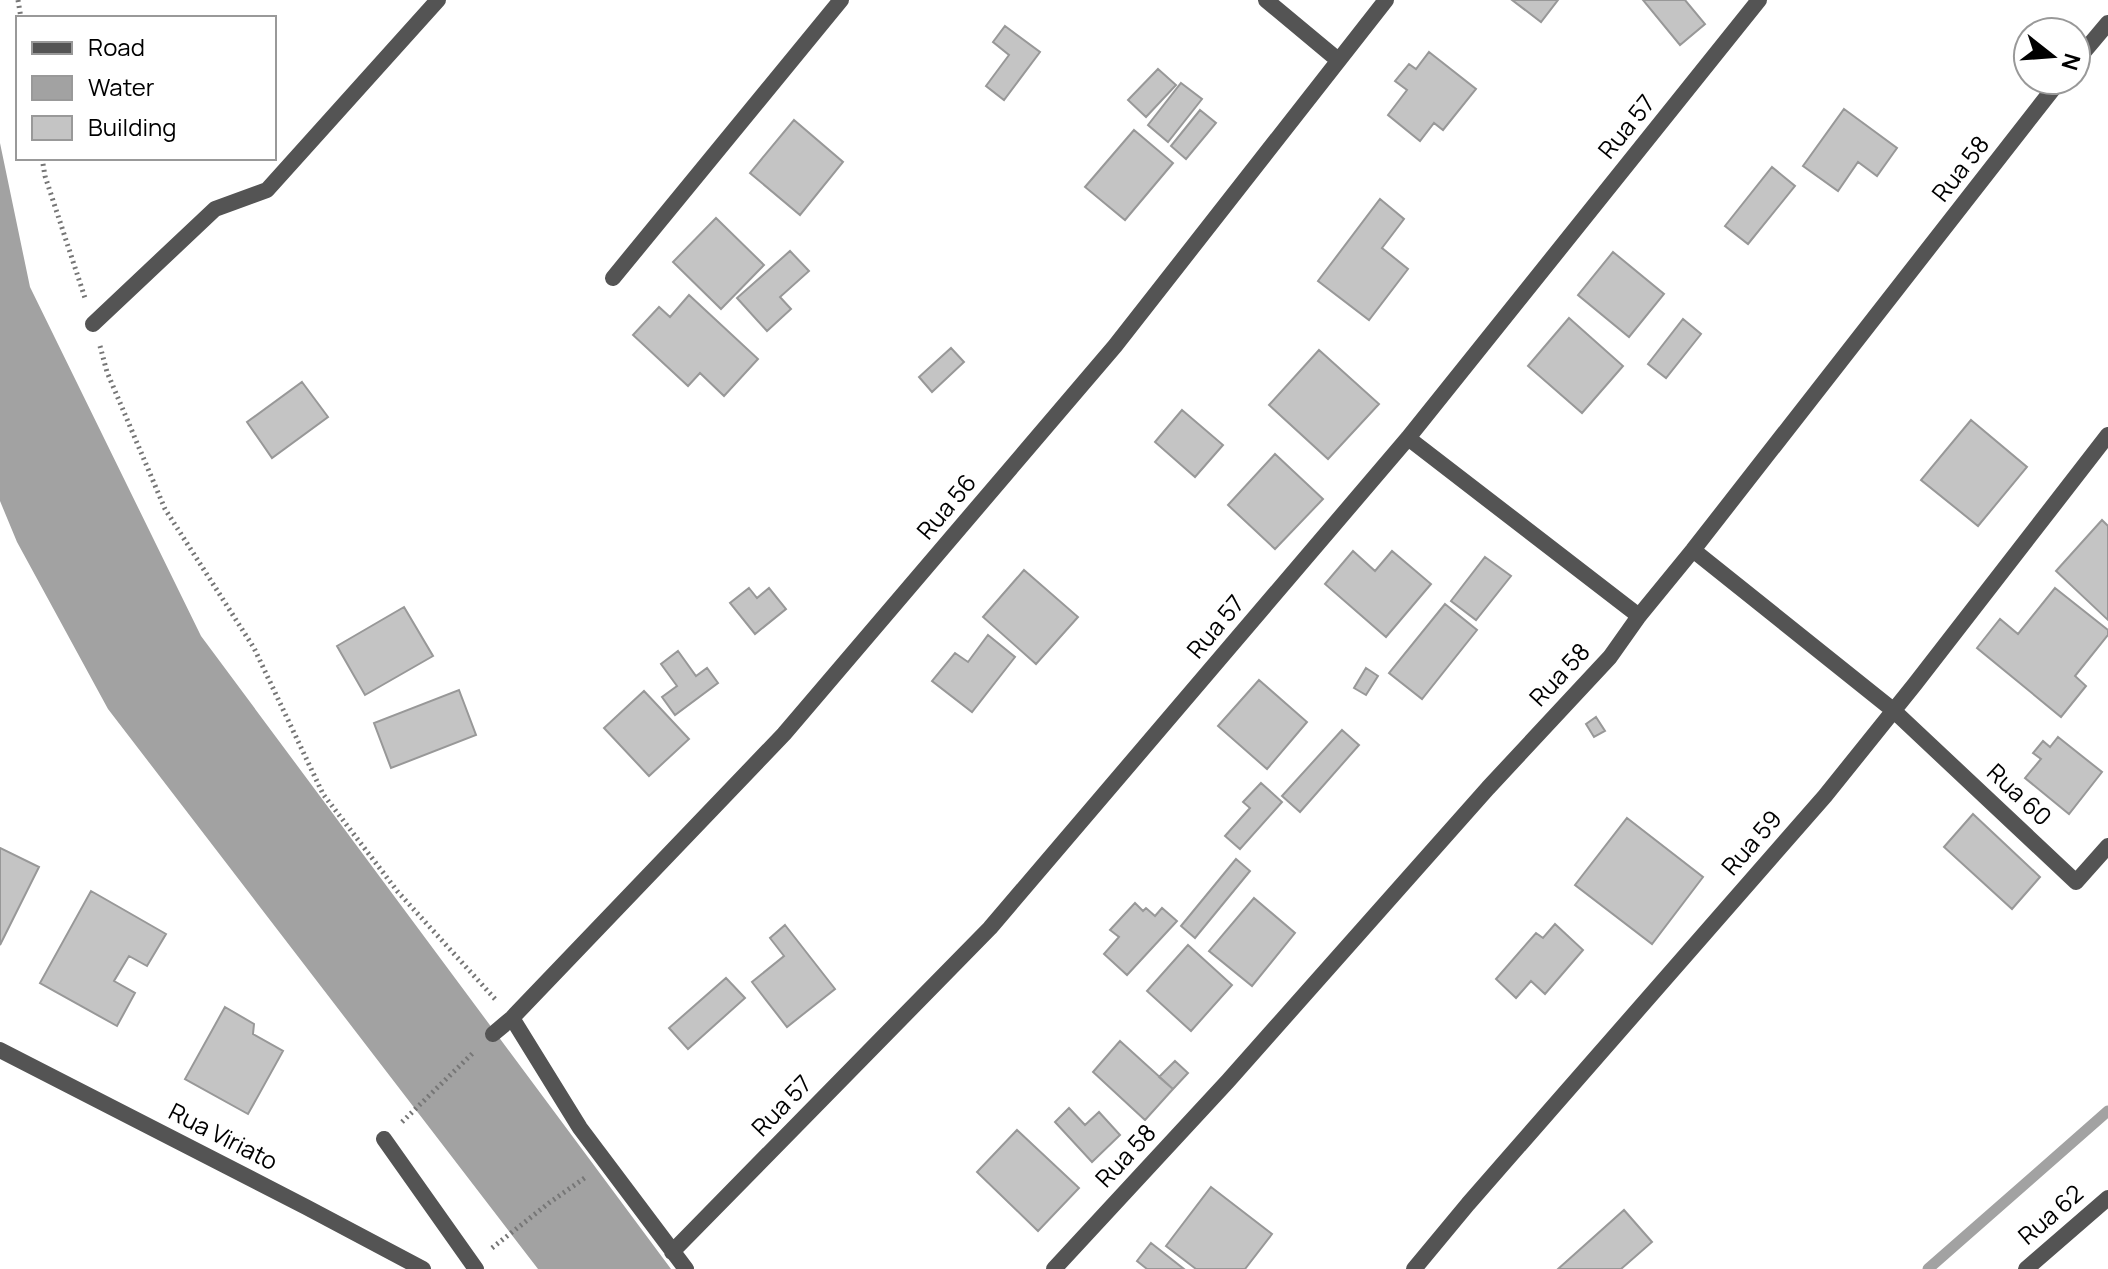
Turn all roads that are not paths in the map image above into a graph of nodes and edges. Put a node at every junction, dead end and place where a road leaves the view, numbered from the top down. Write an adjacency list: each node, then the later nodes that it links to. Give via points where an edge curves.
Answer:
1 (438, 0): 11 (street, via 267,190 215,209)
2 (841, 0): 10 (street)
3 (1266, 0): 8 (street)
4 (1386, 0): 8 (street, Rua 56)
5 (1759, 0): 13 (street, Rua 57)
6 (2108, 23): 7 (street)
7 (2092, 42)
8 (1338, 60): 18 (street, Rua 56, via 1115,346 784,734)
9 (2048, 96): 14 (street, Rua 58)
10 (613, 278)
11 (93, 324)
12 (2108, 435): 16 (street, Rua 59)
13 (1408, 438): 15 (street); 23 (street, Rua 57, via 990,928)
14 (1693, 550): 15 (street, Rua 58); 16 (street)
15 (1639, 616): 27 (street, Rua 58, via 1610,657)
16 (1893, 710): 17 (street, Rua 60, via 2076,882); 28 (street, Rua 59, via 1825,796)
17 (2108, 846)
18 (512, 1018): 19 (street, Rua 56); 23 (street, via 580,1128)
19 (493, 1034)
20 (0, 1050): 25 (street, Rua Viriato)
21 (384, 1139): 24 (street)
22 (2108, 1198): 29 (street, Rua 62)
23 (672, 1252): 26 (street)
24 (474, 1266)
25 (423, 1269)
26 (686, 1269)
27 (1054, 1269)
28 (1414, 1269)
29 (2026, 1269)

